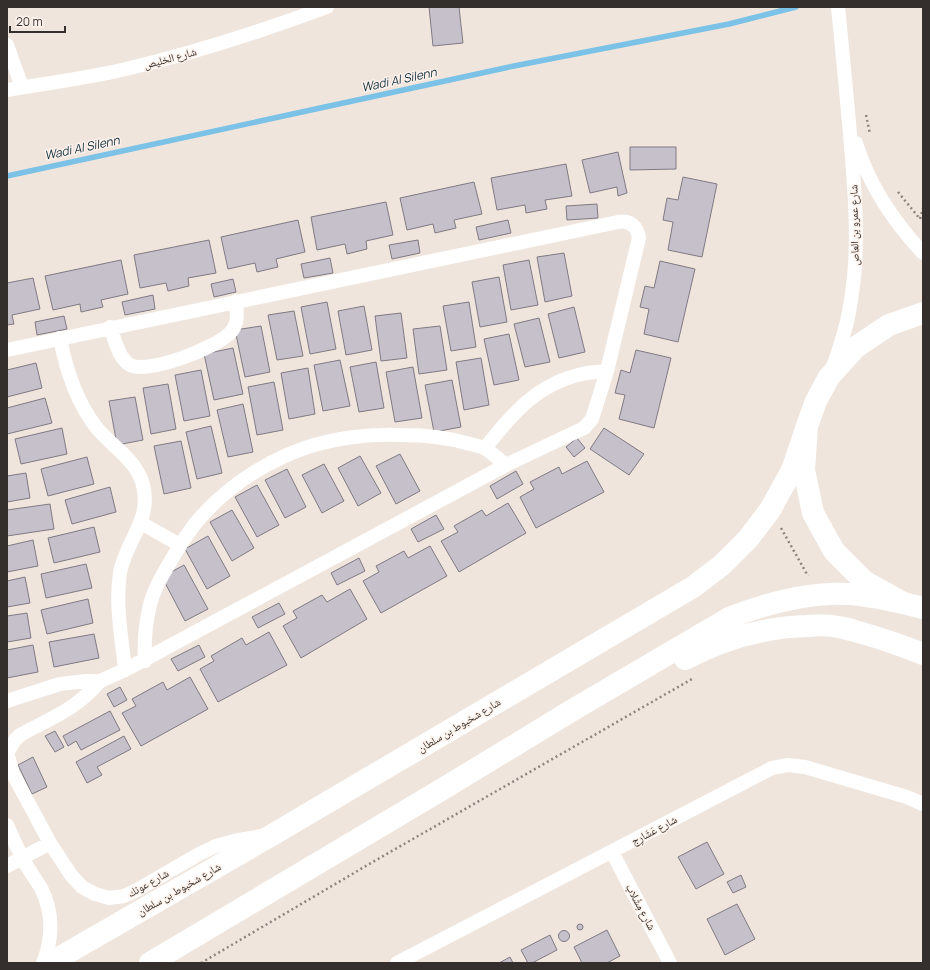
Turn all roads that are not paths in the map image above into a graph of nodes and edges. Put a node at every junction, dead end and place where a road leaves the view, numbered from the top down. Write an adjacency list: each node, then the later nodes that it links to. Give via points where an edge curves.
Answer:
1 (327, 7): 4 (street, شارع الخليص, via 263,31 186,54 128,68)
2 (838, 7): 6 (street, شارع عمرو بن العاص)
3 (7, 45): 4 (street)
4 (22, 87): 5 (street, شارع الخليص)
5 (7, 90)
6 (849, 117): 7 (street, شارع عمرو بن العاص, via 862,162 882,200 907,236); 14 (street, شارع عمرو بن العاص, via 857,234 855,271 843,336)
7 (923, 253)
8 (236, 301): 10 (street); 10 (street, via 237,321 231,333 225,338 177,360 158,365 137,367 124,360); 13 (street, via 624,221 630,222 635,226 639,238)
9 (923, 314): 14 (main road, شارع شخبوط بن سلطان, via 889,325 856,347)
10 (110, 327): 11 (street)
11 (60, 338): 12 (street); 18 (street, via 66,367 82,406 106,439 128,459 143,483 145,510)
12 (7, 350)
13 (607, 371): 16 (street, via 583,374 557,382 534,395 514,413); 17 (street, via 589,424 578,432)
14 (829, 377): 15 (main road, شارع شخبوط بن سلطان)
15 (806, 426): 20 (main road, via 804,470 813,513 834,551 865,582); 30 (main road, شارع شخبوط بن سلطان, via 792,470 770,510 748,539 722,565 693,587)
16 (485, 448): 17 (street); 19 (street, via 452,438 415,435 347,438 313,446 282,458 252,474 224,494 200,518)
17 (506, 465): 22 (street)
18 (141, 523): 19 (street); 23 (street, via 123,560 119,588)
19 (180, 545): 22 (street, via 162,576 151,603 145,626)
20 (913, 605): 27 (main road, via 848,594 819,595 784,601 731,617)
21 (923, 654): 27 (main road, via 878,638 827,625 769,629 728,639 685,659 501,767 481,777)
22 (145, 661): 23 (street)
23 (125, 670): 24 (street)
24 (100, 681): 25 (street, via 60,684); 26 (street, via 82,701 14,740)
25 (7, 701)
26 (8, 758): 31 (street, شارع عونك, via 13,774)
27 (441, 790): 37 (main road)
28 (923, 804): 32 (street, شارع عَشَارِج, via 805,767 788,765 772,768)
29 (7, 825): 33 (street)
30 (272, 835): 31 (street, شارع عونك, via 216,846 137,890 124,896 109,898 82,887); 36 (main road, شارع شخبوط بن سلطان)
31 (50, 843): 33 (street)
32 (612, 852): 38 (street, شارع عَشَارِج); 39 (street, شارع مِشْلاب)
33 (22, 858): 34 (street); 35 (street, via 47,904 50,937)
34 (7, 866)
35 (43, 963)
36 (50, 963)
37 (150, 963)
38 (397, 963)
39 (670, 963)

